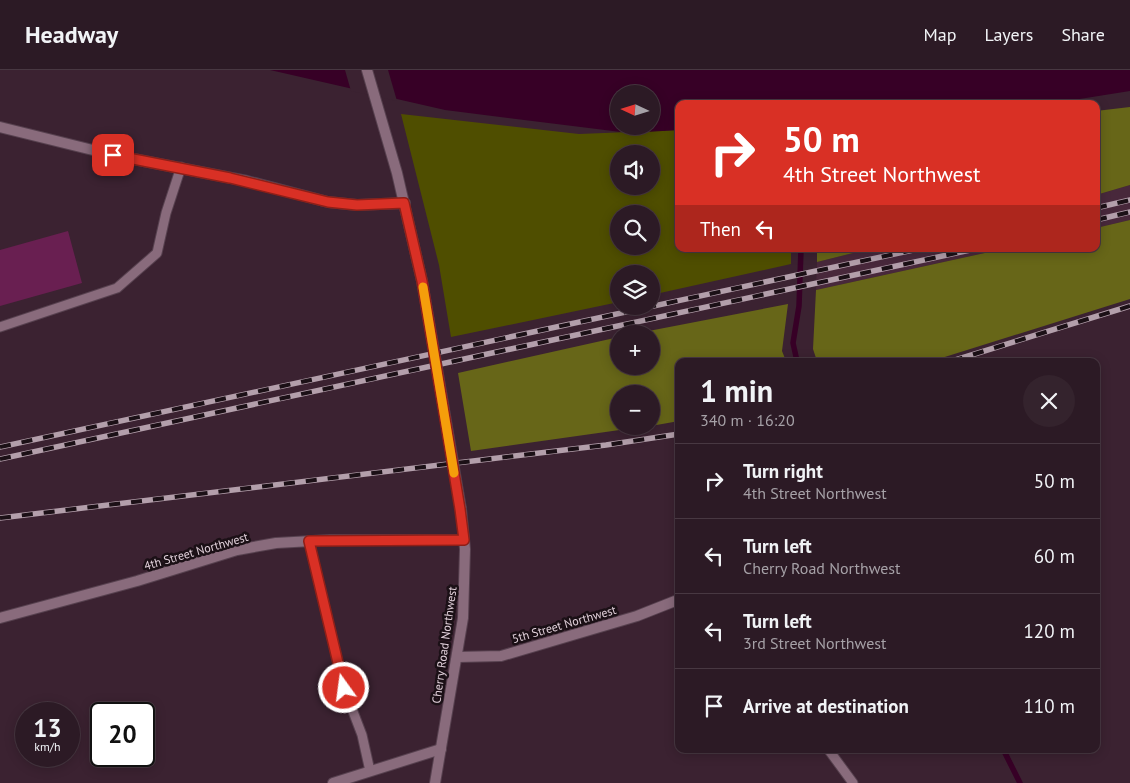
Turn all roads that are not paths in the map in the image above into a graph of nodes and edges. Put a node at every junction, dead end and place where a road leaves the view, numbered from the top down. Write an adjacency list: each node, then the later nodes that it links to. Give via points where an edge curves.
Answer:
1 (367, 70): 4 (street, Cherry Road Northwest)
2 (0, 127): 3 (street, via 113,155)
3 (181, 167): 4 (street, via 328,202 357,205); 5 (lane, via 157,253 144,265 117,288)
4 (404, 203): 6 (street, Cherry Road Northwest, bridge, via 422,281)
5 (0, 328)
6 (464, 540): 7 (street, 4th Street Northwest); 10 (street, Cherry Road Northwest, via 466,577)
7 (309, 541): 9 (street, 4th Street Northwest, via 237,550); 13 (lane, via 344,688 362,735)
8 (675, 604): 10 (street, 5th Street Northwest, via 501,656)
9 (0, 618)
10 (458, 657): 11 (street, Cherry Road Northwest)
11 (441, 749): 13 (street); 15 (street, Cherry Road Northwest)
12 (831, 753): 16 (lane)
13 (370, 771): 14 (street)
14 (332, 783)
15 (435, 783)
16 (853, 783)

